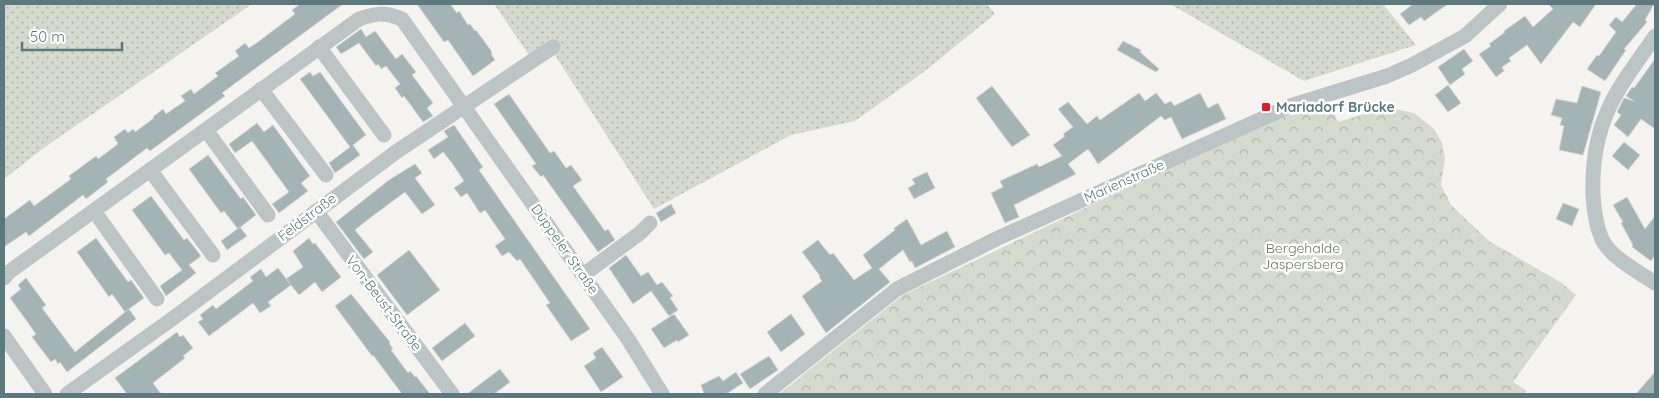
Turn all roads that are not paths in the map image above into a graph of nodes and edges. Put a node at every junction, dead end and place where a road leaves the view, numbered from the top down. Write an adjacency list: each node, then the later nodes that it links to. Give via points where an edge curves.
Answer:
1 (1500, 4): 26 (street, Marienstraße, via 1465,36 1412,65 1290,106 996,239 897,290)
2 (387, 8): 4 (street, via 359,19); 7 (street, Düppeler Straße, via 402,19)
3 (1655, 36): 19 (street, via 1608,109 1600,130 1593,178 1596,221 1605,244 1626,264)
4 (319, 47): 6 (street); 9 (street)
5 (552, 47): 7 (street, Feldstraße)
6 (261, 89): 8 (street); 11 (street)
7 (463, 106): 13 (street, Feldstraße); 17 (street, Düppeler Straße)
8 (206, 130): 10 (street); 14 (street)
9 (384, 134)
10 (150, 170): 12 (street); 16 (street)
11 (326, 175)
12 (94, 211): 18 (street); 20 (street)
13 (316, 211): 23 (street, Feldstraße); 24 (street, Von-Beust-Straße)
14 (268, 215)
15 (650, 222): 17 (street)
16 (213, 255)
17 (583, 275): 25 (street, Düppeler Straße)
18 (4, 278)
19 (1655, 283)
20 (157, 299)
21 (4, 336): 22 (street)
22 (45, 394)
23 (67, 394)
24 (452, 394)
25 (662, 394)
26 (765, 394)

